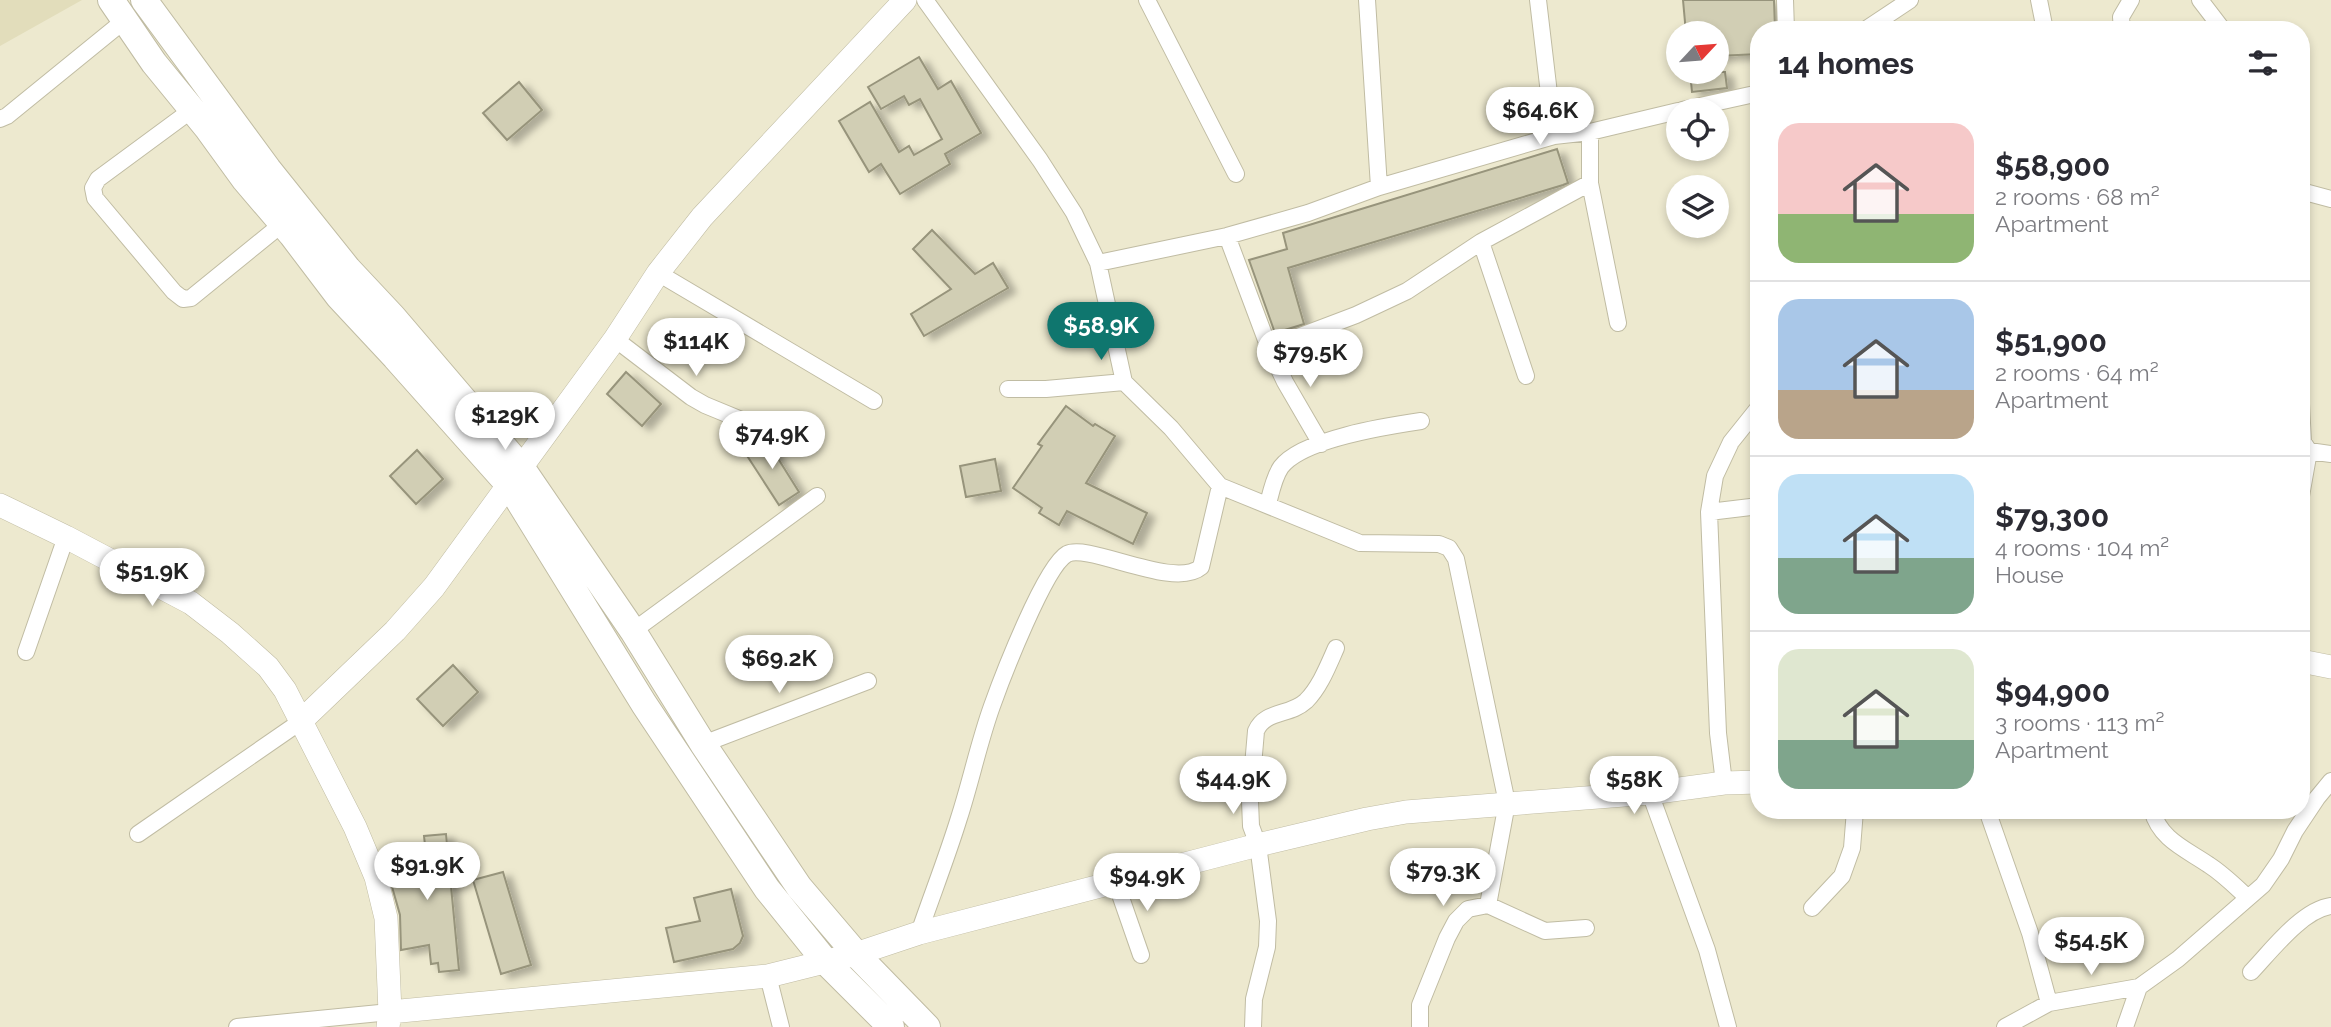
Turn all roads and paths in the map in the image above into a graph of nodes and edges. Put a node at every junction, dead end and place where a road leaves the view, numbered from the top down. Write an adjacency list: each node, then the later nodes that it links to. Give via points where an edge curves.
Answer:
1 (144, 0): 48 (main road, via 268,169 393,317)
2 (905, 0): 34 (street, via 702,217)
3 (925, 0): 33 (street, via 1040,160 1074,213)
4 (1147, 0): 25 (street)
5 (1367, 0): 27 (street)
6 (1538, 0): 24 (street)
7 (1785, 0): 13 (street)
8 (1910, 0): 14 (street)
9 (2039, 0): 15 (street)
10 (2131, 0): 16 (street)
11 (2200, 0): 17 (street)
12 (118, 10): 20 (main road); 22 (street)
13 (1786, 21)
14 (1878, 21)
15 (2043, 21)
16 (2121, 21)
17 (2216, 21)
18 (1750, 95): 19 (street)
19 (1729, 100)
20 (193, 109): 30 (main road); 30 (street, via 97,179 94,198 183,299 191,298)
21 (1666, 114): 23 (street)
22 (0, 119)
23 (1590, 132): 24 (street); 26 (street)
24 (1554, 136): 27 (street)
25 (1236, 174)
26 (1590, 183): 32 (street); 35 (street)
27 (1379, 187): 31 (street)
28 (2310, 194): 29 (street)
29 (2331, 200)
30 (282, 224): 48 (main road, via 339,297)
31 (1227, 236): 33 (street); 37 (street)
32 (1481, 242): 37 (street, via 1407,291 1356,316); 38 (street)
33 (1098, 263): 39 (street)
34 (659, 273): 36 (street); 41 (street)
35 (1618, 323)
36 (615, 339): 44 (street, via 691,397); 48 (street)
37 (1269, 348): 45 (street)
38 (1526, 376)
39 (1124, 382): 40 (street); 49 (street)
40 (1008, 389)
41 (874, 401)
42 (1750, 418): 54 (street, via 1731,442 1715,476)
43 (1421, 422): 45 (street, via 1378,427)
44 (768, 431)
45 (1321, 444): 51 (street, via 1304,450 1279,470)
46 (2310, 451): 47 (street)
47 (2331, 454)
48 (515, 476): 56 (main road); 62 (street, via 434,587); 85 (main road, via 687,771 766,889)
49 (1220, 486): 51 (street); 82 (street, via 1195,572 1138,568 1080,552 1068,554 1058,563 1038,596 992,706 960,817)
50 (817, 496): 56 (street)
51 (1268, 503): 68 (street, via 1360,543 1449,548 1456,559)
52 (0, 505): 55 (street)
53 (1750, 507): 54 (street)
54 (1709, 512): 66 (street)
55 (66, 537): 58 (street); 62 (street, via 191,603 230,633 268,667)
56 (633, 631): 63 (main road)
57 (1336, 648): 75 (street, via 1306,701 1268,717 1256,731 1250,801)
58 (26, 652)
59 (2310, 663): 60 (street)
60 (2331, 667)
61 (868, 681): 63 (street)
62 (300, 722): 74 (street); 90 (street, via 376,877 386,918)
63 (704, 744): 83 (main road, via 799,887)
64 (2331, 781): 69 (street)
65 (1750, 782): 66 (street)
66 (1724, 783): 67 (street)
67 (1650, 793): 68 (street); 98 (street, via 1707,950)
68 (1507, 803): 75 (street, via 1406,812); 78 (street)
69 (2310, 807)
70 (1854, 819): 80 (street, via 1852,848 1842,876)
71 (1990, 819): 89 (street)
72 (2154, 819): 77 (street, via 2164,835)
73 (2303, 819): 77 (street, via 2263,885)
74 (138, 834)
75 (1258, 845): 76 (street); 96 (street, via 1268,921)
76 (1116, 883): 82 (street); 84 (street)
77 (2247, 897): 88 (street)
78 (1488, 905): 81 (street, via 1545,931); 97 (street, via 1468,909 1456,921 1420,1005)
79 (2331, 906): 86 (street, via 2312,913)
80 (1812, 908)
81 (1586, 928)
82 (919, 933): 83 (street)
83 (856, 954): 85 (street); 95 (main road)
84 (1141, 955)
85 (825, 961): 87 (street); 94 (main road)
86 (2251, 972)
87 (768, 976): 90 (street); 93 (street)
88 (2139, 987): 89 (street); 100 (street)
89 (2049, 1003): 99 (street)
90 (389, 1019): 91 (street)
91 (262, 1025): 92 (street)
92 (237, 1027)
93 (782, 1027)
94 (891, 1027)
95 (927, 1027)
96 (1253, 1027)
97 (1420, 1027)
98 (1728, 1027)
99 (2005, 1027)
100 (2125, 1027)

